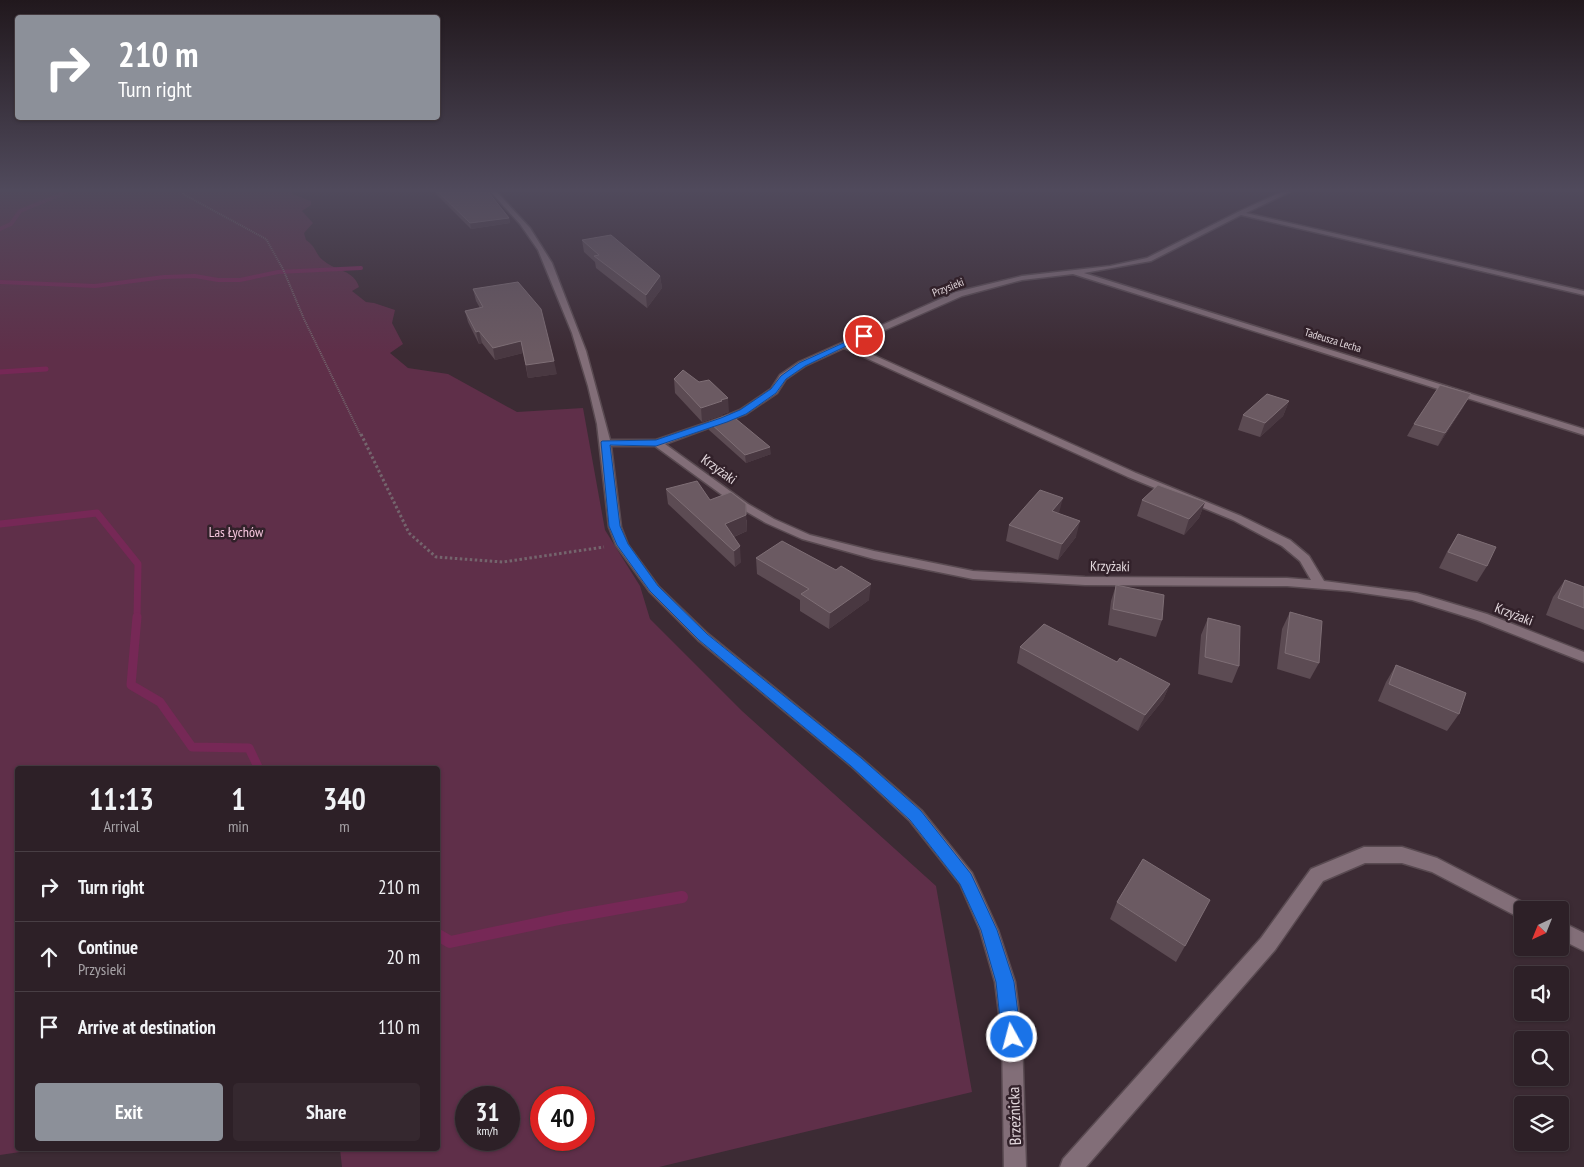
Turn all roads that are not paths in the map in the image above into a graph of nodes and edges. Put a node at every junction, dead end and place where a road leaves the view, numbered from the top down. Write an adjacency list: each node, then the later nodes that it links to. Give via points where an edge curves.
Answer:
1 (538, 243): 8 (street, Brzeźnicka, via 592,375)
2 (1181, 243): 4 (street, Przysieki, via 1149,260)
3 (1373, 243): 5 (street)
4 (1074, 272): 6 (street, Przysieki, via 1022,278 959,294); 7 (street, Tadeusza Lecha)
5 (1584, 292)
6 (844, 345): 9 (street, Przysieki, via 802,364 784,377 774,391 743,412); 10 (street, via 1132,475 1237,518 1286,543 1305,559)
7 (1584, 432)
8 (606, 442): 9 (street); 15 (street, Brzeźnicka, via 615,526 622,545 654,589 703,637 856,762 916,816 966,879 989,930 1005,982 1012,1037)
9 (656, 443): 10 (street, Krzyżaki, via 770,521 806,537 874,555 974,575 1085,581)
10 (1320, 585): 11 (street, Krzyżaki, via 1413,596 1482,617)
11 (1584, 657)
12 (1514, 907): 16 (street, via 1437,866 1402,855 1364,855 1317,875 1268,944)
13 (1569, 934): 14 (street)
14 (1584, 942)
15 (1015, 1167)
16 (1071, 1167)

